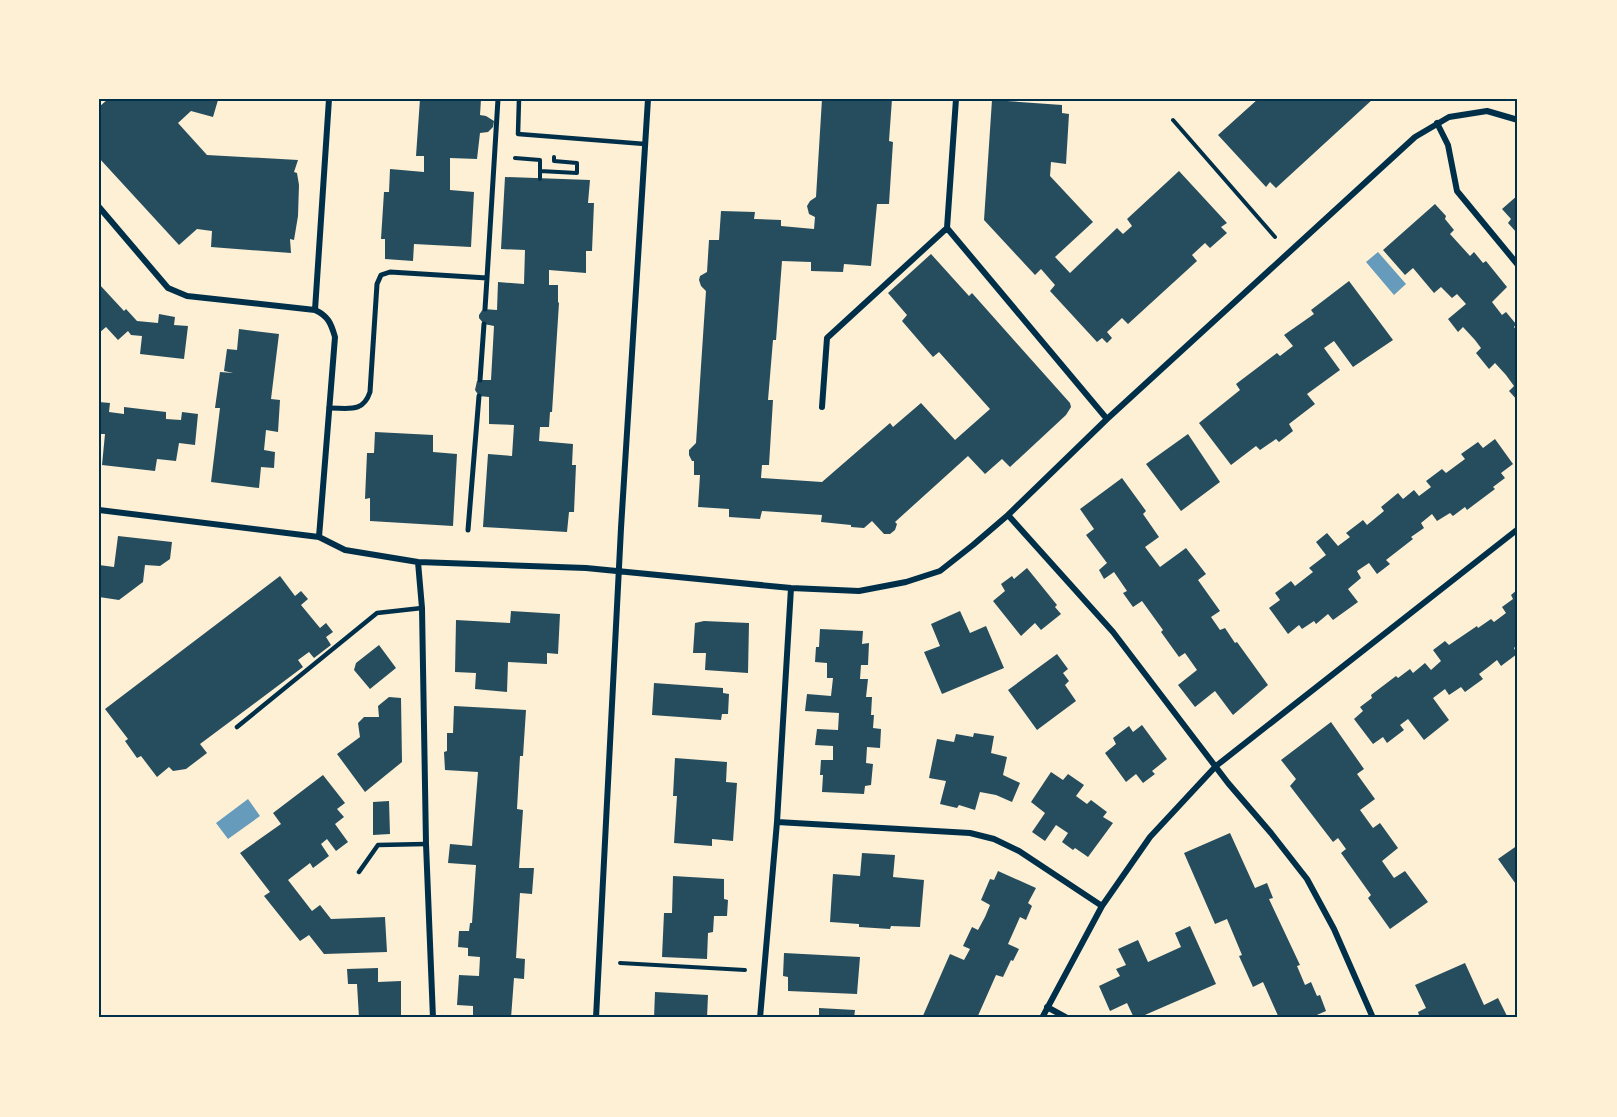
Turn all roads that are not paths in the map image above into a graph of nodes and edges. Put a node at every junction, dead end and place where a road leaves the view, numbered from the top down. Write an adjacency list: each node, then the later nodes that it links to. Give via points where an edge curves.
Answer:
1 (329, 99): 14 (street)
2 (498, 99): 12 (street)
3 (519, 99): 8 (lane, via 518,134)
4 (648, 99): 8 (street)
5 (956, 99): 10 (street)
6 (1518, 120): 7 (street, via 1487,111 1449,117)
7 (1437, 123): 11 (street, via 1448,145 1457,191); 20 (street, via 1415,137)
8 (645, 144): 27 (street)
9 (99, 207): 14 (street, via 168,288 186,296)
10 (947, 228): 18 (street, via 827,338); 20 (street)
11 (1518, 265)
12 (487, 278): 13 (street); 19 (street, via 390,272 381,275 367,400 362,406)
13 (485, 309)
14 (315, 310): 19 (street, via 326,315 335,337)
15 (484, 324): 16 (street)
16 (480, 380)
17 (479, 396): 24 (street)
18 (822, 407)
19 (329, 408): 25 (street)
20 (1107, 419): 22 (street)
21 (99, 510): 25 (street)
22 (1008, 514): 28 (street, via 940,571 859,591); 31 (street, via 1113,632)
23 (1518, 529): 31 (street)
24 (468, 530)
25 (319, 537): 26 (street, via 345,550)
26 (418, 562): 27 (street); 29 (street)
27 (618, 570): 28 (street); 38 (street)
28 (791, 588): 32 (street)
29 (422, 608): 30 (lane, via 377,614); 33 (street)
30 (237, 727)
31 (1216, 766): 35 (street, via 1150,837); 42 (street, via 1307,879)
32 (777, 822): 35 (street, via 970,833 994,839); 39 (street)
33 (426, 844): 34 (lane, via 378,845); 37 (street)
34 (359, 872)
35 (1102, 906): 36 (street)
36 (1047, 1006): 40 (street); 41 (street)
37 (433, 1018)
38 (596, 1018)
39 (760, 1018)
40 (1042, 1018)
41 (1067, 1018)
42 (1373, 1018)

